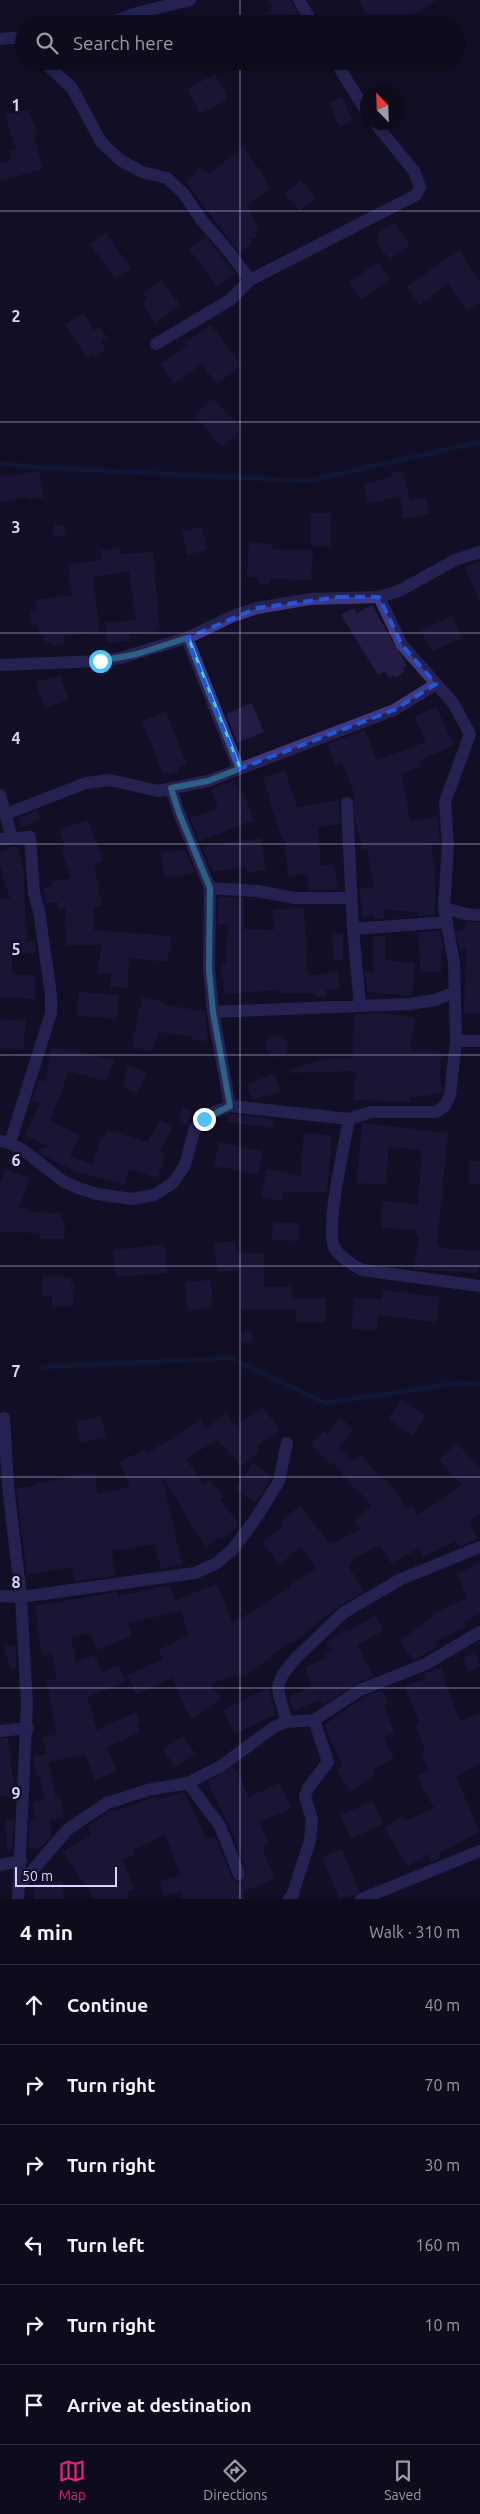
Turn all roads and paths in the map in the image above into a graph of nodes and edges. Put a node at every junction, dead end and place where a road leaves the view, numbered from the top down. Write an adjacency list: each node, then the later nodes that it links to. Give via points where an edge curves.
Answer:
1 (190, 0): 3 (street)
2 (299, 0): 4 (street)
3 (130, 15)
4 (308, 15)
5 (0, 39): 6 (street)
6 (15, 40)
7 (53, 70): 11 (street, via 72,88 101,142 120,160 142,172 167,178 184,194)
8 (341, 70): 9 (street)
9 (360, 101)
10 (381, 130): 11 (street, via 414,171 420,186 416,195)
11 (250, 280): 12 (street, via 230,300)
12 (156, 344)
13 (480, 552): 14 (street, via 455,560 399,591)
14 (378, 597): 15 (street, via 310,599 257,608); 17 (street, via 402,645)
15 (187, 638): 16 (street, via 137,654 100,661); 18 (street)
16 (0, 665)
17 (436, 684): 18 (street, via 394,710); 26 (street, via 453,704 470,734 445,802 448,845)
18 (239, 769): 19 (street, via 208,781)
19 (171, 788): 22 (street, via 158,792 110,780 86,783); 24 (street)
20 (0, 795): 22 (street)
21 (347, 804): 25 (street)
22 (6, 814): 23 (street)
23 (6, 838): 37 (street, via 30,837 34,893 51,1013)
24 (210, 888): 25 (street, via 257,891 295,898); 32 (street, via 209,969)
25 (351, 898): 29 (street)
26 (444, 908): 27 (street); 28 (street)
27 (480, 915)
28 (447, 922): 29 (street); 30 (street, via 454,962)
29 (353, 929): 31 (street)
30 (454, 994): 31 (street, via 410,1004); 34 (street)
31 (360, 1006): 32 (street)
32 (213, 1012): 35 (street)
33 (480, 1041): 34 (street)
34 (456, 1042): 36 (street, via 450,1095 445,1106 436,1112 371,1112)
35 (230, 1106): 36 (street); 37 (street, via 204,1119 195,1128 185,1165 173,1183 154,1195 132,1199 78,1188 63,1181 23,1150)
36 (349, 1119): 38 (street, via 331,1221 334,1247 346,1261 362,1270)
37 (5, 1142)
38 (480, 1286)
39 (4, 1418): 43 (street)
40 (287, 1443): 43 (street, via 279,1481 249,1529 217,1563 195,1573)
41 (480, 1547): 46 (street, via 401,1579 343,1613 283,1674 278,1686)
42 (0, 1596): 43 (street)
43 (21, 1597): 47 (street)
44 (480, 1632): 45 (street, via 426,1664 360,1690)
45 (314, 1720): 46 (street); 56 (street, via 328,1762 305,1797 312,1819 310,1842)
46 (287, 1722): 49 (street, via 221,1766)
47 (28, 1728): 48 (street); 51 (street)
48 (0, 1731)
49 (188, 1783): 53 (street, via 220,1826); 54 (street, via 148,1790 107,1803 86,1815 68,1829)
50 (480, 1851): 57 (street)
51 (21, 1861): 52 (street); 54 (street)
52 (0, 1865)
53 (239, 1874)
54 (20, 1885): 55 (street)
55 (18, 1899)
56 (289, 1899)
57 (362, 1899)

